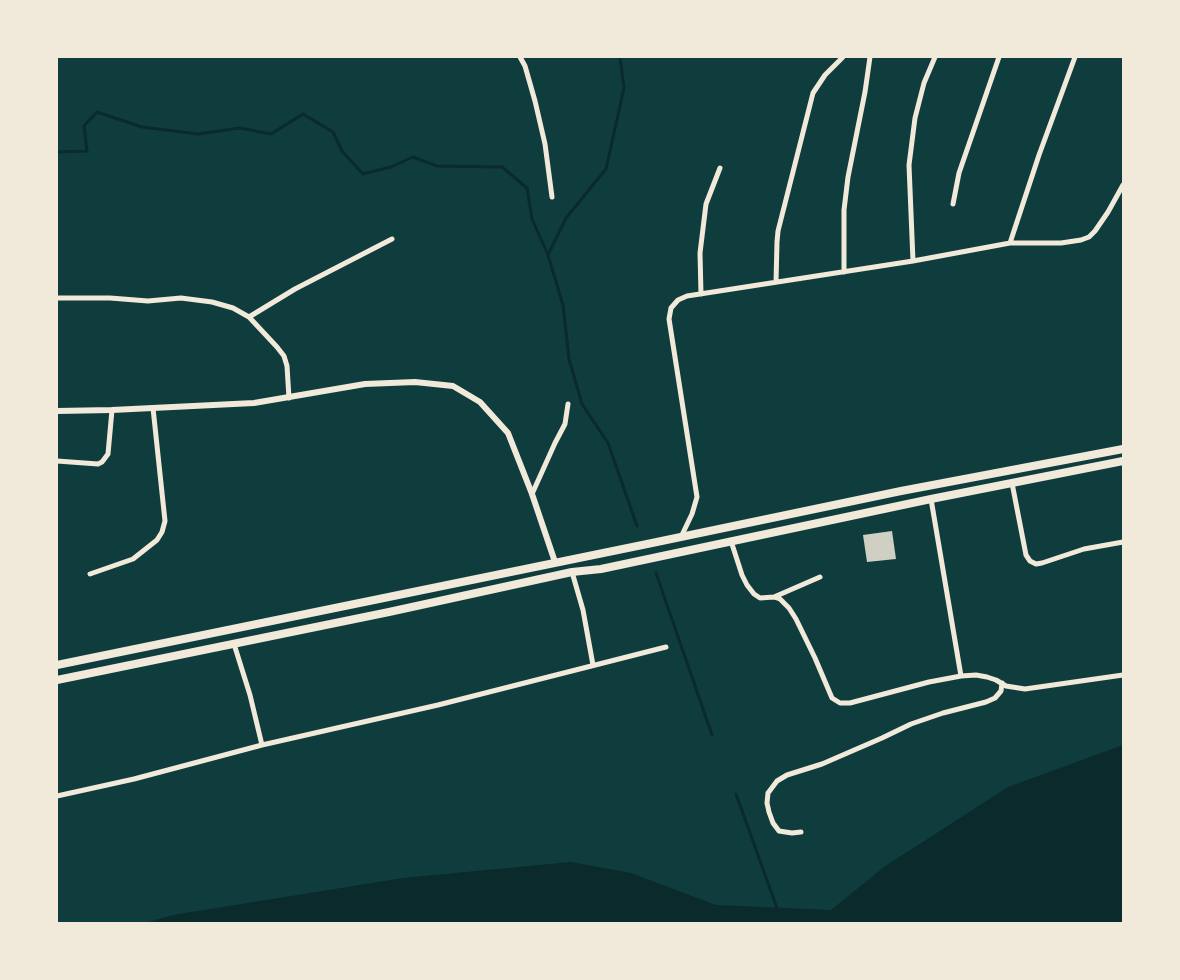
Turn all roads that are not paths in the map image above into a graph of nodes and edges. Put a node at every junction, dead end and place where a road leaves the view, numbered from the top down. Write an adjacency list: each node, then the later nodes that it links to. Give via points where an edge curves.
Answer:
1 (520, 57): 9 (street, via 536,101)
2 (843, 57): 15 (street, via 813,93 778,231)
3 (870, 57): 14 (street, via 844,210)
4 (934, 57): 13 (street, via 915,118 909,165)
5 (999, 57): 10 (street, via 959,173)
6 (1075, 57): 12 (street)
7 (720, 168): 16 (street, via 706,204 700,253)
8 (1123, 185): 12 (street, via 1089,237 1061,243)
9 (552, 197)
10 (953, 204)
11 (392, 239): 18 (street)
12 (1010, 243): 13 (street)
13 (913, 261): 14 (street)
14 (844, 272): 15 (street)
15 (776, 282): 16 (street)
16 (701, 294): 30 (street, via 678,300 669,319 697,496)
17 (57, 298): 18 (street, via 181,298 212,302)
18 (249, 316): 19 (street, via 284,356)
19 (290, 398): 21 (street); 28 (street, via 364,384 416,382 453,386 480,402 508,433)
20 (568, 404): 28 (street, via 566,424)
21 (153, 408): 22 (street); 35 (street, via 165,521 162,532 133,559)
22 (112, 410): 23 (street); 25 (street, via 108,454 102,462)
23 (57, 411)
24 (1123, 448): 30 (main road)
25 (57, 461)
26 (1123, 461): 27 (main road)
27 (1012, 483): 29 (main road); 32 (street, via 1030,561 1042,563 1084,549)
28 (532, 494): 33 (street)
29 (932, 499): 31 (main road); 43 (street)
30 (681, 537): 33 (main road)
31 (731, 541): 34 (main road); 37 (street, via 747,585 760,598)
32 (1123, 542)
33 (555, 562): 40 (main road)
34 (572, 572): 38 (main road); 41 (street)
35 (90, 574)
36 (820, 577): 37 (street)
37 (774, 597): 43 (street, via 796,619 832,698 840,703)
38 (234, 644): 44 (main road); 46 (street)
39 (666, 647): 41 (street)
40 (57, 665)
41 (593, 666): 46 (street)
42 (1123, 675): 45 (street, via 1025,689)
43 (961, 676): 45 (street, via 987,676)
44 (57, 680)
45 (1002, 683): 48 (street, via 1001,691 986,702 911,724 777,781 768,793 767,803 773,823 779,831)
46 (262, 745): 47 (street)
47 (57, 796)
48 (801, 832)

